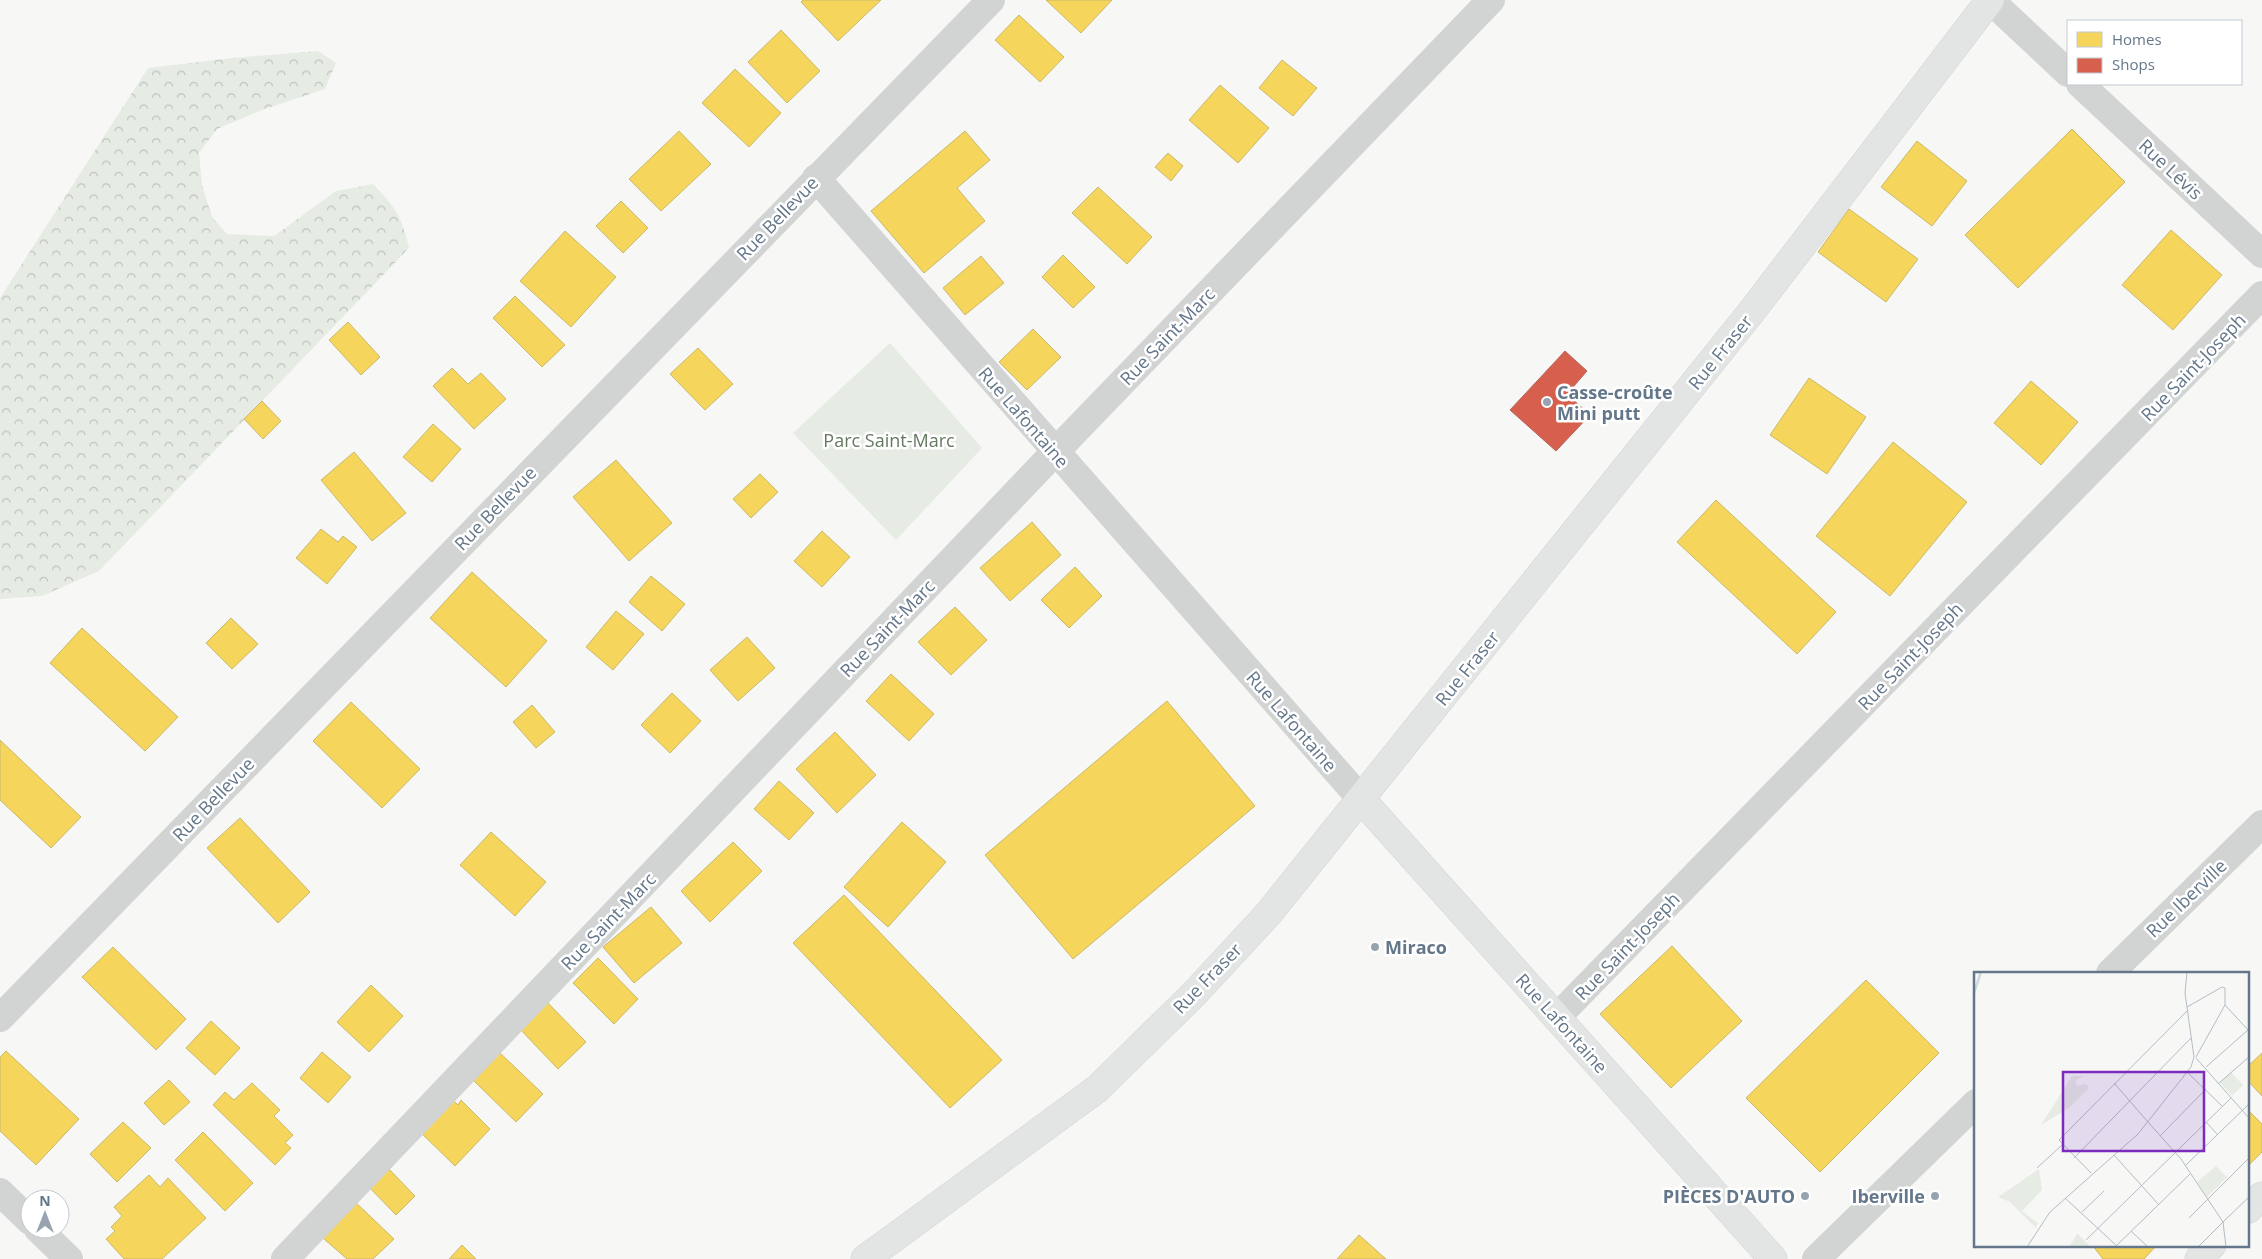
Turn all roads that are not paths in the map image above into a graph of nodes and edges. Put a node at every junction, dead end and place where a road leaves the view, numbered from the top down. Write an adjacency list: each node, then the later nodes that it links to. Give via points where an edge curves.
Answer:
1 (992, 0): 6 (street, Rue Bellevue)
2 (1492, 0): 9 (street, Rue Saint-Marc)
3 (1990, 0): 4 (street); 10 (main road, Rue Fraser, via 1752,311)
4 (2067, 72)
5 (2081, 85): 7 (street, Rue Lévis)
6 (816, 178): 9 (street, Rue Lafontaine); 14 (street, Rue Bellevue)
7 (2262, 254)
8 (2262, 296): 13 (street, Rue Saint-Joseph)
9 (1055, 452): 10 (street, Rue Lafontaine); 23 (street, Rue Saint-Marc)
10 (1361, 799): 13 (main road, Rue Lafontaine); 24 (main road, Rue Fraser, via 1269,913 1194,994 1097,1089)
11 (2262, 824): 12 (street, Rue Iberville)
12 (2111, 972)
13 (1557, 1017): 25 (main road, Rue Lafontaine)
14 (0, 1018)
15 (1974, 1105): 26 (street)
16 (0, 1192): 19 (street)
17 (2262, 1196): 18 (main road)
18 (2250, 1207)
19 (20, 1211)
20 (48, 1239): 22 (street)
21 (2211, 1246): 27 (main road)
22 (69, 1259)
23 (285, 1259)
24 (865, 1259)
25 (1773, 1259)
26 (1816, 1259)
27 (2199, 1259)

